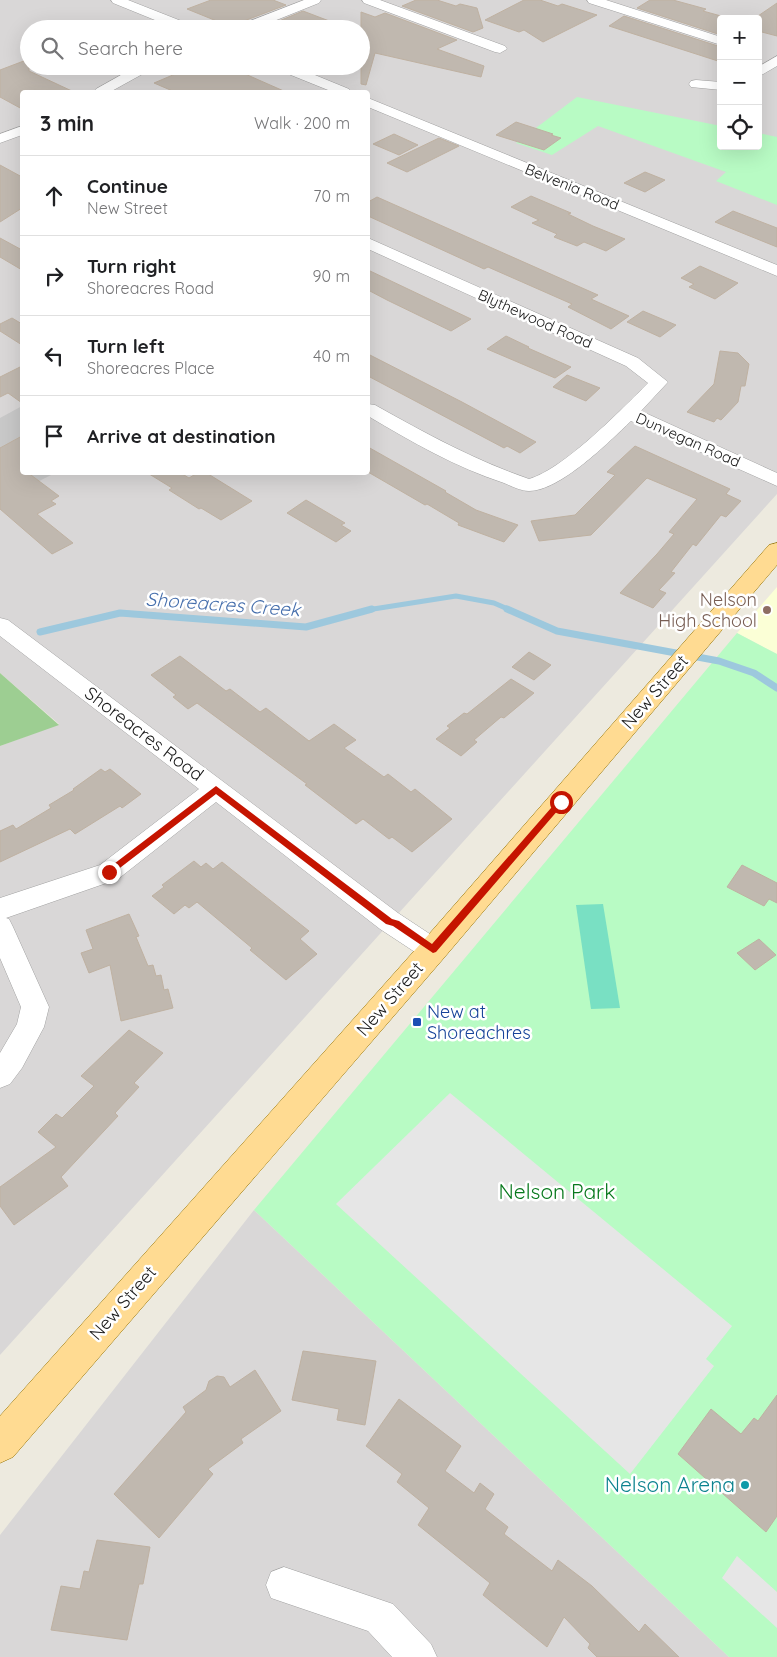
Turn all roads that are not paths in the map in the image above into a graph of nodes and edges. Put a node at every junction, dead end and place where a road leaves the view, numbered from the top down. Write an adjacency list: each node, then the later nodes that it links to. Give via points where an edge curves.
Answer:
1 (117, 0): 5 (street)
2 (315, 0): 6 (street)
3 (368, 0): 8 (street)
4 (593, 0): 7 (street)
5 (167, 20)
6 (265, 20)
7 (717, 40)
8 (500, 49)
9 (762, 53): 10 (street)
10 (777, 59): 11 (street)
11 (762, 69)
12 (130, 75): 16 (street)
13 (302, 75): 17 (street)
14 (696, 84): 15 (street)
15 (717, 86)
16 (104, 90)
17 (339, 90)
18 (370, 103): 22 (street, Belvenia Road)
19 (20, 131): 20 (street)
20 (0, 139)
21 (370, 244): 24 (street, Blythewood Road, via 632,362 660,382)
22 (777, 271)
23 (370, 410): 24 (street, Dunvegan Road, via 451,455 530,485 554,476)
24 (629, 413): 25 (street, Dunvegan Road)
25 (777, 480)
26 (777, 550): 31 (main road, New Street)
27 (0, 625): 28 (street, Shoreacres Road)
28 (216, 789): 29 (street, via 109,872); 31 (street, Shoreacres Road, via 389,921)
29 (0, 909)
30 (0, 927): 32 (street, via 35,1007 30,1027)
31 (433, 950): 33 (main road, New Street)
32 (0, 1075)
33 (0, 1444)
34 (284, 1586): 35 (street, via 380,1618)
35 (418, 1657)

